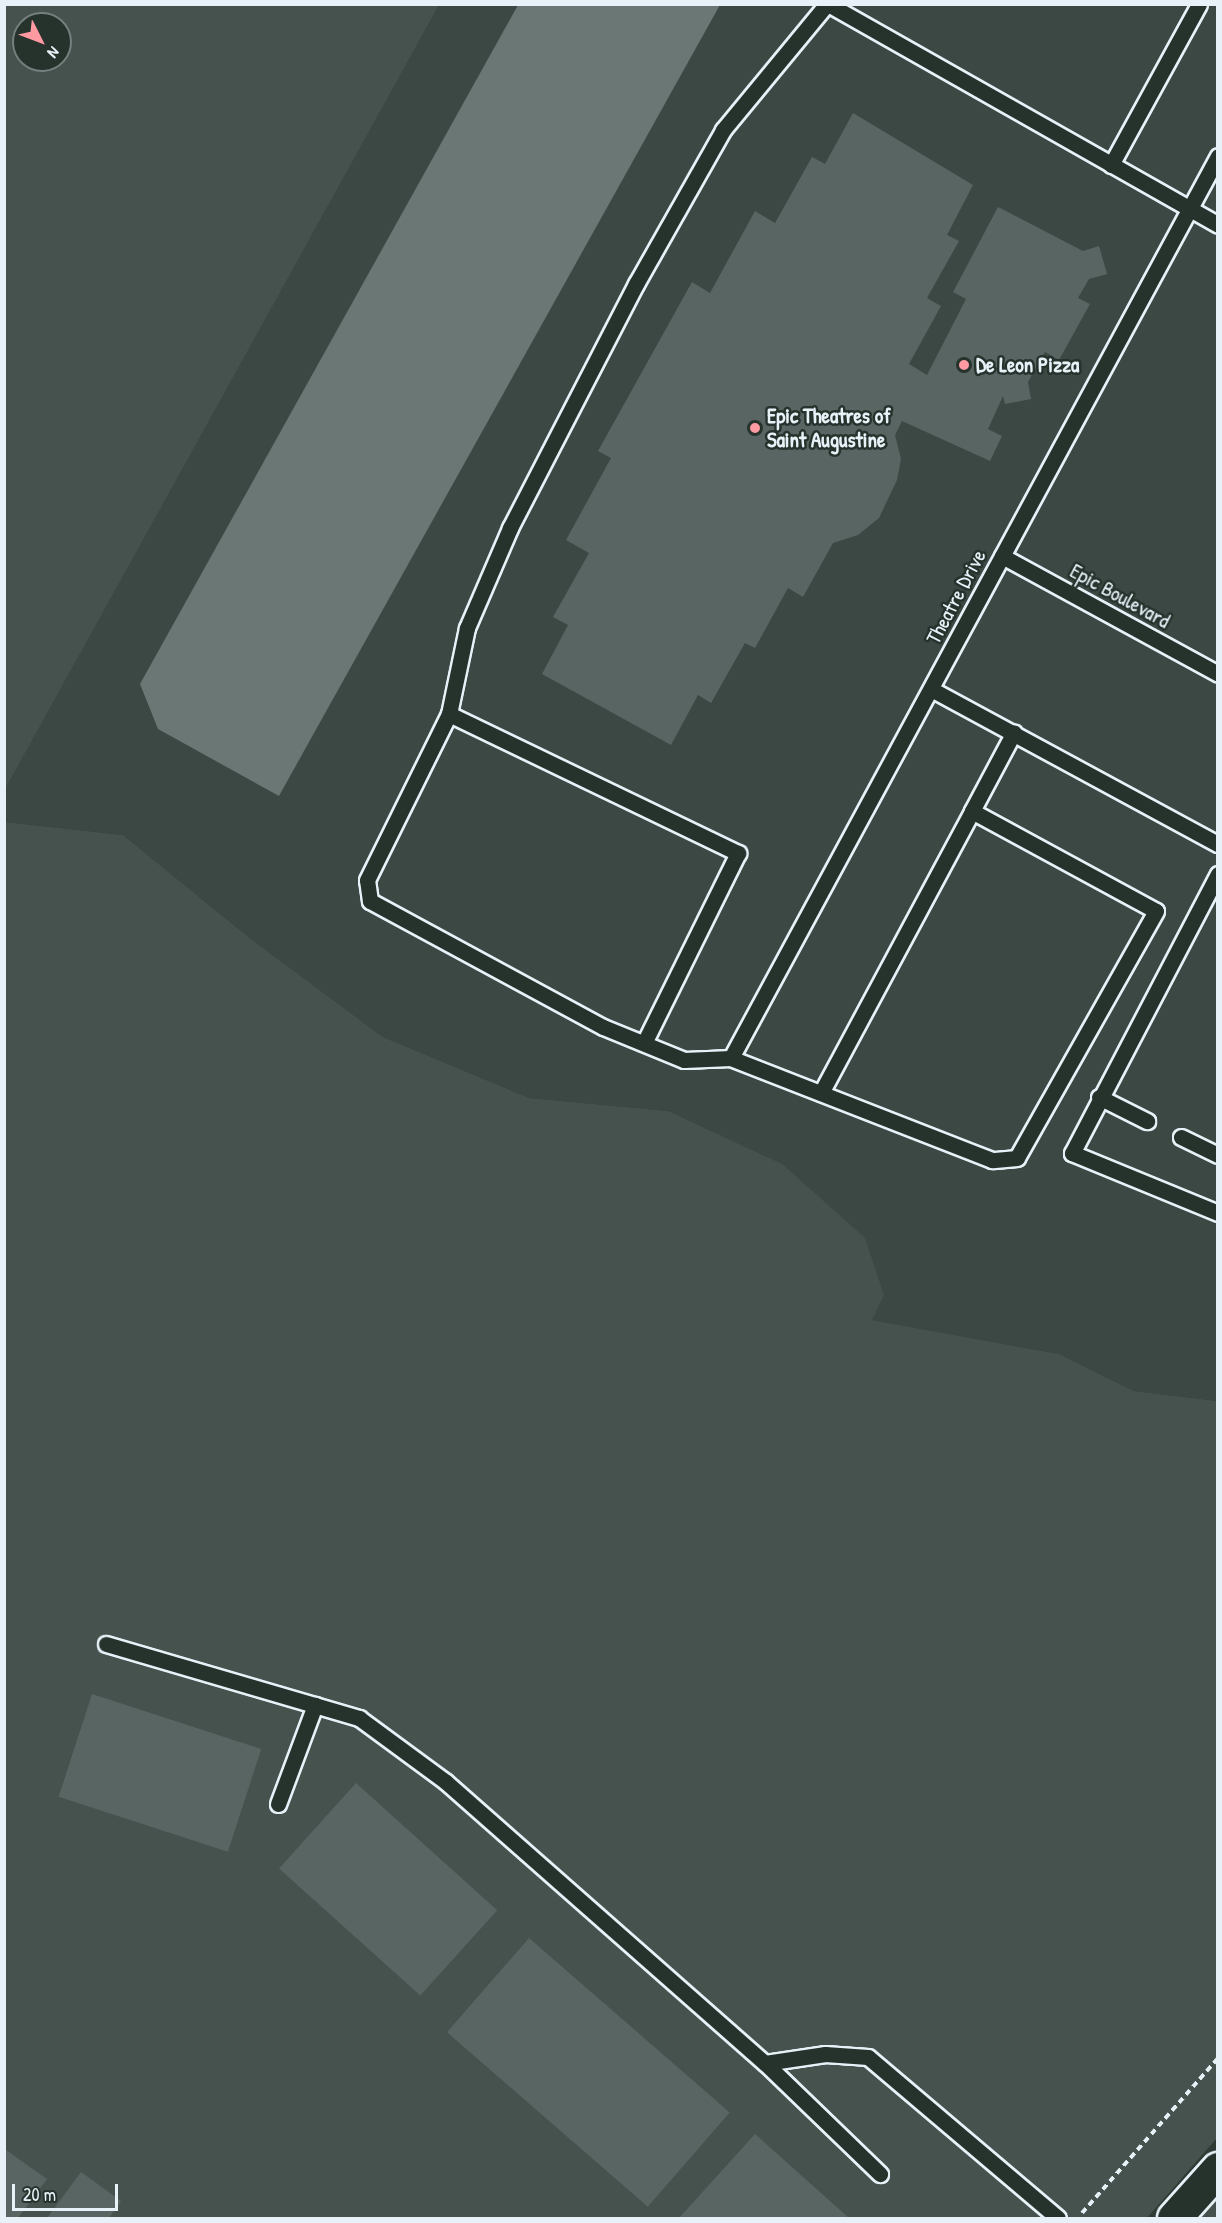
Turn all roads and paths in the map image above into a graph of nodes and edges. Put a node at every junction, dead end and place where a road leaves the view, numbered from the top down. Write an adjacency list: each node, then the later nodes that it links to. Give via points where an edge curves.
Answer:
1 (1199, 4): 4 (lane)
2 (830, 5): 4 (lane); 10 (lane, via 723,130 636,284 510,528 467,628)
3 (1218, 156): 5 (lane, Theatre Drive)
4 (1111, 165): 5 (lane)
5 (1189, 209): 6 (lane); 7 (lane, Theatre Drive)
6 (1218, 225)
7 (1002, 556): 8 (lane, Epic Boulevard); 9 (lane, Theatre Drive)
8 (1218, 674)
9 (931, 689): 11 (lane); 16 (lane, Theatre Drive)
10 (449, 714): 15 (lane, via 367,880 370,901 592,1022); 15 (lane, via 738,853)
11 (1014, 732): 12 (lane); 13 (lane)
12 (972, 811): 17 (lane); 17 (lane, via 1156,911 1017,1158 992,1160)
13 (1218, 844)
14 (1218, 874): 18 (lane)
15 (644, 1043): 16 (lane, via 684,1059)
16 (731, 1058): 17 (lane)
17 (821, 1093)
18 (1099, 1097): 19 (lane); 22 (lane, via 1072,1153)
19 (1147, 1121)
20 (1181, 1137): 21 (lane)
21 (1218, 1155)
22 (1218, 1213)
23 (106, 1644): 24 (lane)
24 (315, 1705): 25 (lane); 27 (lane, via 359,1718 446,1782)
25 (278, 1804)
26 (1218, 2058): 31 (path)
27 (765, 2063): 29 (lane); 30 (lane, via 825,2054 868,2057)
28 (1218, 2169): 32 (street)
29 (880, 2174)
30 (1058, 2218)
31 (1077, 2218)
32 (1174, 2218)

